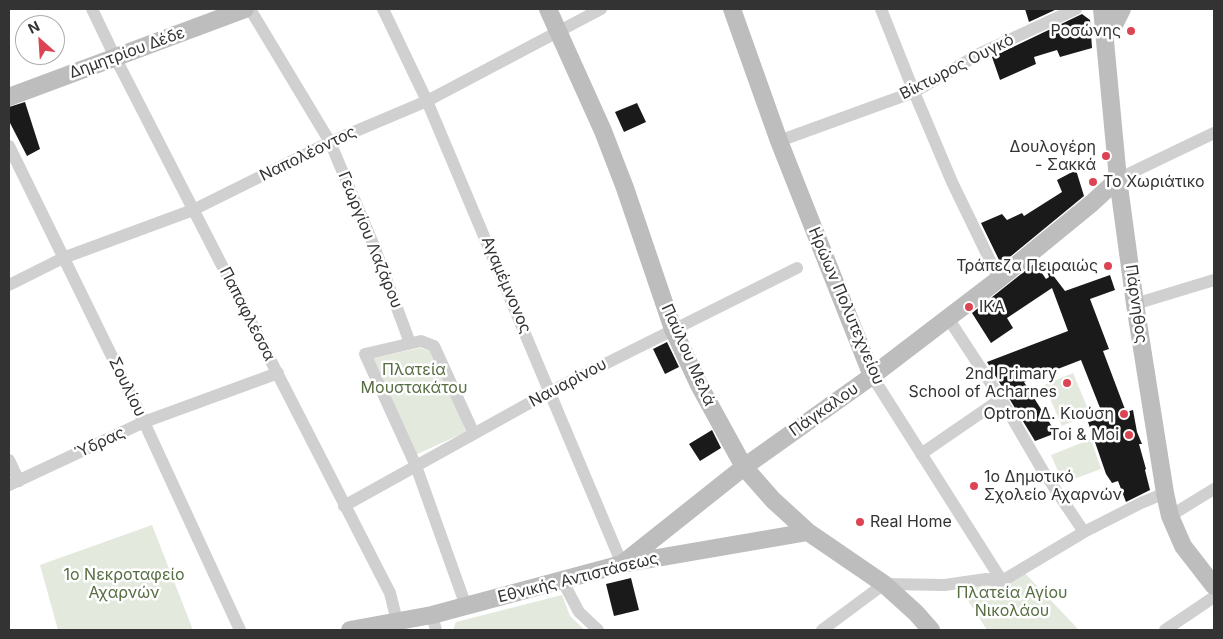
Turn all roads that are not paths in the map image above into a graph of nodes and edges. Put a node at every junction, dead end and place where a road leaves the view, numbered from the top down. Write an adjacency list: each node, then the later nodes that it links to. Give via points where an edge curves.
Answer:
1 (92, 9): 14 (street, Παπαφλέσσα)
2 (245, 9): 14 (street, Δημητρίου Δέδε)
3 (250, 9): 20 (street, Γεωργίου Λαζάρου)
4 (383, 9): 17 (street, Αγαμέμνονος)
5 (548, 9): 12 (street, Παύλου Μελά)
6 (601, 9): 12 (street, Ναπολέοντος)
7 (732, 9): 19 (street, Ηρώων Πολυτεχνείου)
8 (881, 9): 15 (street)
9 (1076, 9): 15 (street, Βίκτωρος Ουγκό, via 981,53)
10 (1102, 9): 13 (street, Πάρνηθος)
11 (1122, 9): 13 (street, via 1112,29)
12 (559, 31): 17 (street, Ναπολέοντος); 31 (street, Παύλου Μελά, via 625,188)
13 (1103, 33): 22 (street, Πάρνηθος)
14 (115, 58): 16 (street, Δημητρίου Δέδε); 23 (street, Παπαφλέσσα)
15 (914, 92): 19 (street, Βίκτωρος Ουγκό); 26 (street)
16 (9, 97)
17 (427, 101): 20 (street, Ναπολέοντος); 35 (street, Αγαμέμνονος)
18 (1214, 133): 22 (street)
19 (779, 141): 34 (street, Ηρώων Πολυτεχνείου)
20 (330, 142): 23 (street, Ναπολέοντος); 32 (street, Γεωργίου Λαζάρου)
21 (9, 146): 24 (street, Σουλίου)
22 (1118, 179): 26 (street, Πάγκαλου); 29 (street, Πάρνηθος)
23 (193, 210): 24 (street, Ναπολέοντος); 33 (street, Παπαφλέσσα)
24 (63, 258): 28 (street, Ναπολέοντος); 37 (street, Σουλίου)
25 (797, 268): 31 (street, Ναυαρίνου)
26 (999, 280): 30 (street, Πάγκαλου)
27 (1214, 280): 29 (street)
28 (9, 285)
29 (1135, 304): 45 (street, Πάρνηθος)
30 (948, 318): 34 (street, Πάγκαλου); 36 (street)
31 (673, 329): 35 (street, Ναυαρίνου); 42 (street, Παύλου Μελά)
32 (410, 343): 38 (street, via 421,341 434,346); 41 (street, via 365,354)
33 (278, 373): 37 (street, Ύδρας); 46 (street, Παπαφλέσσα)
34 (872, 376): 39 (street, Ηρώων Πολυτεχνείου); 42 (street, Πάγκαλου)
35 (551, 391): 38 (street, Ναυαρίνου); 50 (street, Αγαμέμνονος)
36 (1001, 399): 39 (street); 49 (street)
37 (144, 422): 43 (street, Ύδρας); 59 (street, Σουλίου)
38 (474, 434): 41 (street, Ναυαρίνου)
39 (921, 454): 52 (street, Ηρώων Πολυτεχνείου)
40 (9, 460): 43 (street)
41 (416, 466): 46 (street, Ναυαρίνου); 56 (street)
42 (744, 468): 48 (street, Παύλου Μελά); 50 (street, Πάγκαλου)
43 (14, 483)
44 (1214, 489): 47 (street)
45 (1165, 492): 47 (street, Πάρνηθος); 49 (street)
46 (344, 506): 57 (street, Παπαφλέσσα, via 390,593)
47 (1170, 516): 54 (street, Πάρνηθος, via 1183,546)
48 (808, 532): 50 (street, Εθνικής Αντιστάσεως); 53 (street, Παύλου Μελά)
49 (1084, 532): 52 (street)
50 (622, 564): 51 (street, Εθνικής Αντιστάσεως)
51 (562, 580): 56 (street, Εθνικής Αντιστάσεως); 61 (street, via 579,612)
52 (1002, 581): 53 (street, via 986,579 945,586)
53 (884, 584): 62 (street); 63 (street, Παύλου Μελά)
54 (1214, 586)
55 (1214, 597): 64 (street)
56 (466, 606): 58 (street, Εθνικής Αντιστάσεως)
57 (398, 621): 58 (street, Εθνικής Αντιστάσεως); 60 (street, Εθνικής Αντιστάσεως)
58 (434, 622)
59 (240, 630)
60 (350, 630)
61 (598, 630)
62 (822, 630)
63 (931, 630)
64 (1165, 630)

